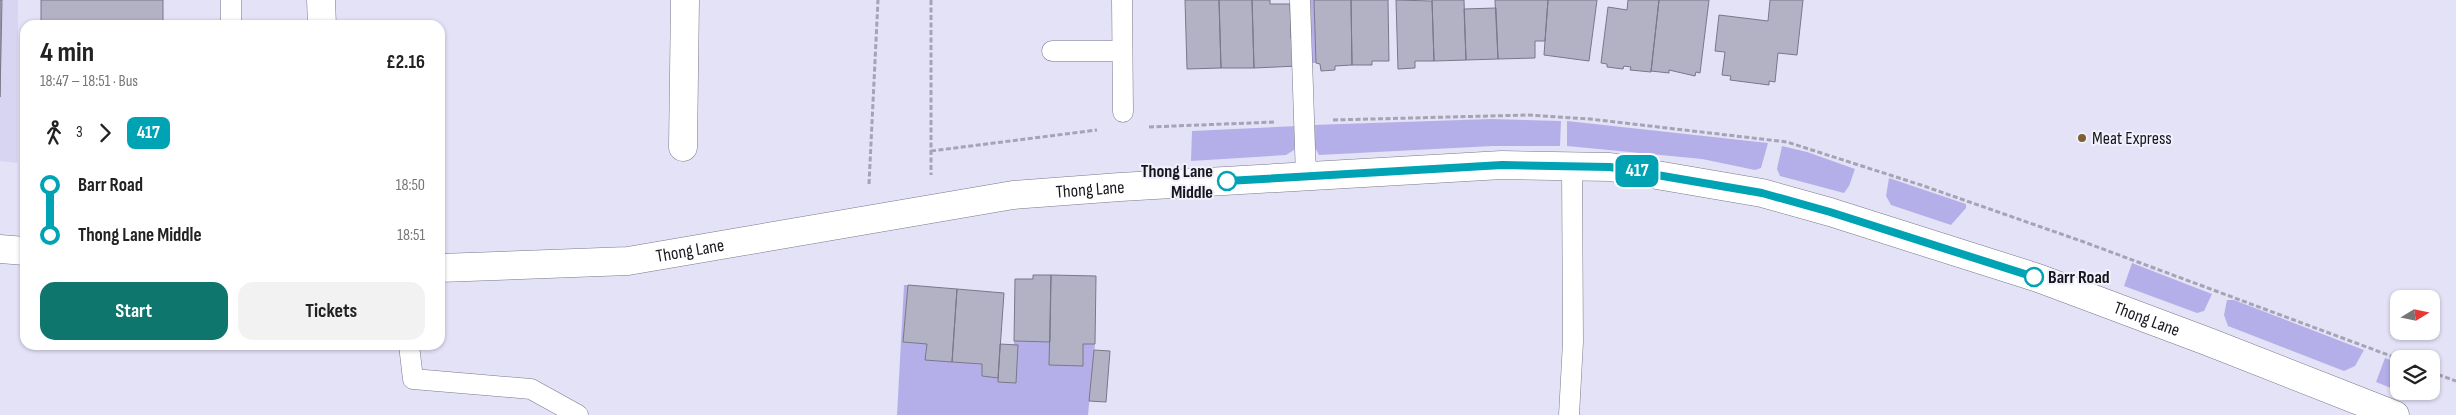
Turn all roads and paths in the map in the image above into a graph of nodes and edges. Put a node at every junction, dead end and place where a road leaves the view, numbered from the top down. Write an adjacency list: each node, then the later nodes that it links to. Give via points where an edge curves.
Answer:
1 (231, 0): 8 (lane)
2 (322, 0): 9 (street)
3 (685, 0): 13 (street)
4 (878, 0): 17 (path)
5 (930, 0): 16 (path)
6 (1122, 0): 11 (lane)
7 (1300, 0): 15 (lane)
8 (231, 20)
9 (322, 20)
10 (1052, 51): 11 (lane)
11 (1122, 51): 12 (lane)
12 (1123, 112)
13 (683, 147)
14 (1572, 166): 15 (street, Thong Lane, via 1502,165); 25 (lane); 26 (street, Thong Lane, via 1610,167 1679,177 1762,193 1830,212 2038,278)
15 (1306, 177): 16 (street, Thong Lane, via 1120,186)
16 (932, 208): 17 (street, Thong Lane)
17 (867, 220): 20 (street, Thong Lane, via 628,260)
18 (0, 249): 19 (street)
19 (20, 251)
20 (445, 268)
21 (410, 350): 24 (lane, via 413,379 531,389)
22 (2440, 375): 23 (path)
23 (2456, 381)
24 (578, 415)
25 (1569, 415)
26 (2395, 415)

